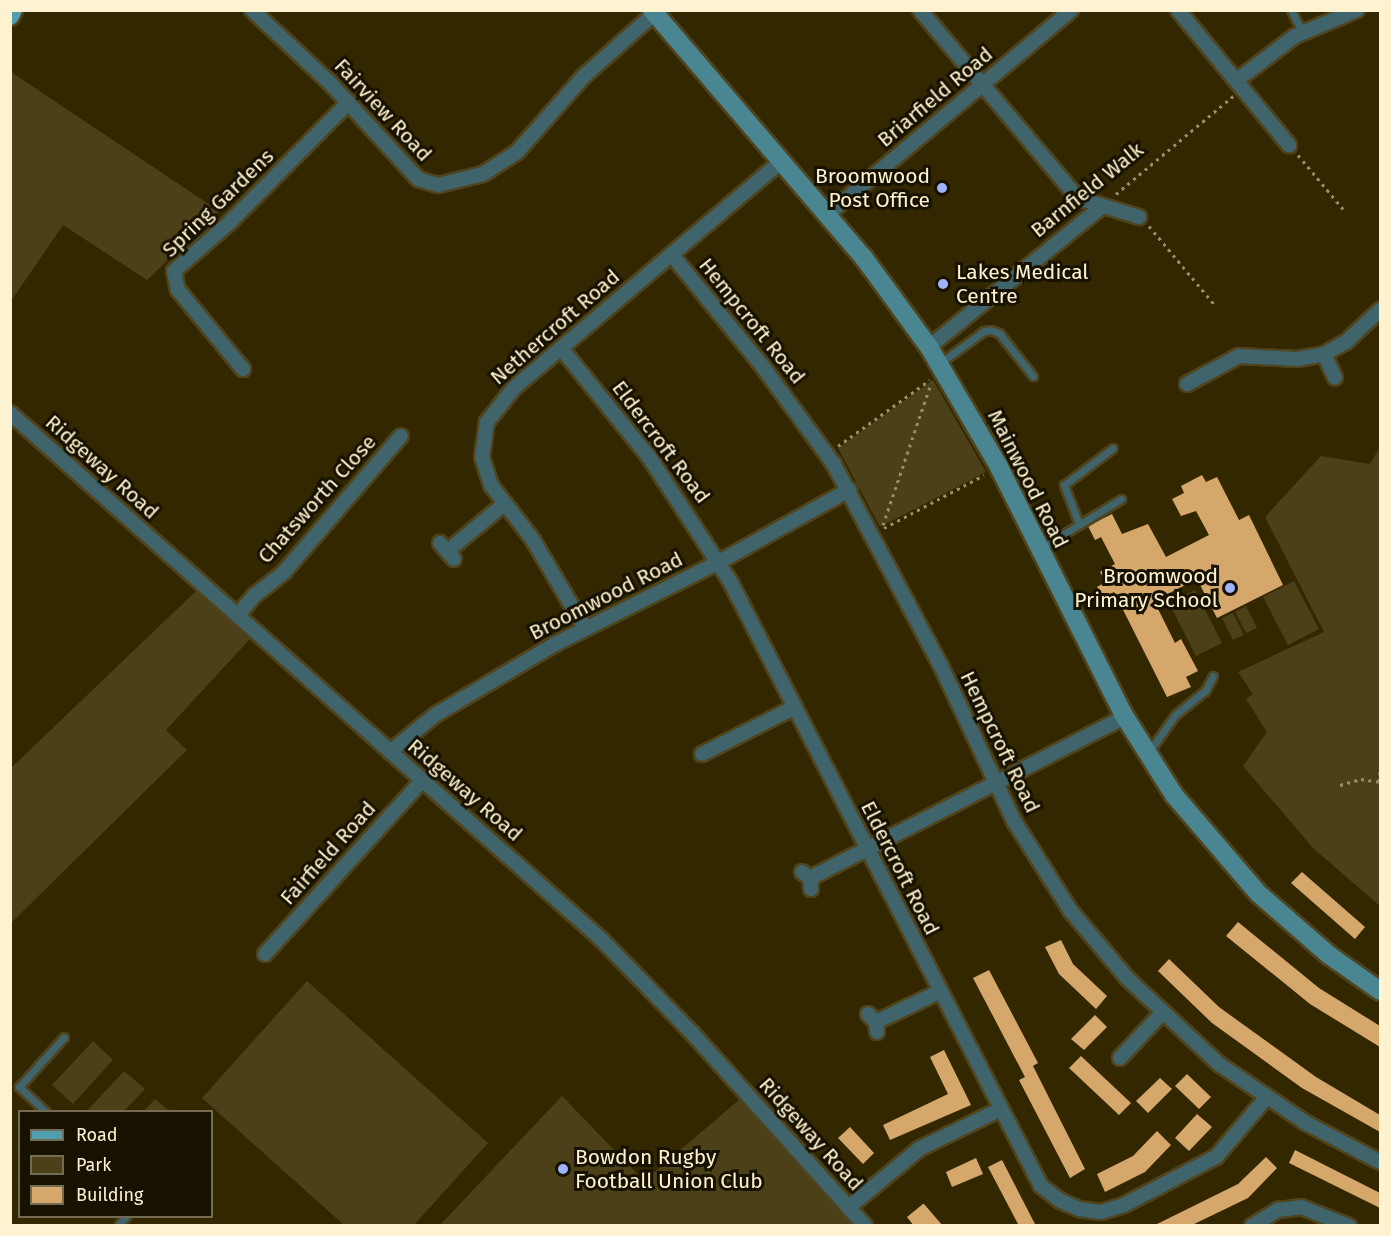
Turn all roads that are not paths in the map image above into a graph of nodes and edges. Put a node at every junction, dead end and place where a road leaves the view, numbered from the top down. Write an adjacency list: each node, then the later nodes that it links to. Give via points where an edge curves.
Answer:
1 (14, 10): 9 (main road)
2 (252, 10): 13 (street, Fairview Road)
3 (920, 10): 12 (street)
4 (1071, 10): 12 (street, Briarfield Road)
5 (1178, 10): 11 (street)
6 (1291, 10): 10 (lane)
7 (1357, 10): 10 (street)
8 (653, 12): 13 (street, Fairview Road, via 584,76 517,152 494,169 465,181 438,185 418,179); 15 (street, Mainwood Road)
9 (10, 16)
10 (1302, 32): 11 (street)
11 (1239, 84): 14 (street)
12 (982, 85): 16 (street, via 1078,198); 17 (street, Briarfield Road)
13 (349, 102): 25 (street, Spring Gardens, via 229,223 174,271 178,290)
14 (1290, 146)
15 (782, 161): 17 (street, Mainwood Road); 19 (street, Nethercroft Road)
16 (1101, 207): 18 (street); 21 (street, Barnfield Walk)
17 (827, 215): 21 (street, Mainwood Road)
18 (1139, 217)
19 (672, 255): 22 (street, Nethercroft Road); 34 (street, Hempcroft Road, via 764,367)
20 (1380, 310): 23 (street, via 1350,339)
21 (929, 346): 26 (street, Mainwood Road)
22 (561, 348): 36 (street, Nethercroft Road, via 506,395 487,422 484,467); 40 (street, Eldercroft Road, via 650,457)
23 (1324, 354): 27 (street, via 1296,359 1239,356); 29 (street)
24 (1203, 358): 27 (street)
25 (244, 370)
26 (939, 370): 28 (lane, via 990,330 999,333); 38 (street, Mainwood Road, via 999,467)
27 (1211, 370): 30 (street)
28 (1033, 376)
29 (1335, 378)
30 (1187, 384)
31 (10, 413): 41 (street, Ridgeway Road)
32 (401, 436): 41 (street, Chatsworth Close, via 284,573 255,595)
33 (1113, 448): 37 (lane, via 1064,485)
34 (849, 490): 40 (street, Broomwood Road); 50 (street, Hempcroft Road, via 941,666)
35 (1121, 499): 37 (lane)
36 (504, 504): 39 (street); 42 (street, Nethercroft Road, via 533,540)
37 (1079, 524): 38 (lane)
38 (1039, 549): 45 (street, Mainwood Road)
39 (447, 551)
40 (718, 562): 42 (street, Broomwood Road); 44 (street, Eldercroft Road)
41 (238, 615): 46 (street, Ridgeway Road)
42 (585, 628): 46 (street, Broomwood Road, via 435,715)
43 (1214, 676): 48 (lane, via 1205,691 1175,715)
44 (795, 707): 47 (street); 51 (street, Eldercroft Road)
45 (1125, 717): 48 (street, Mainwood Road); 50 (street)
46 (390, 752): 49 (street, Ridgeway Road)
47 (700, 754)
48 (1147, 754): 54 (street, Mainwood Road, via 1203,832 1259,894 1329,955)
49 (423, 780): 53 (street, Fairfield Road); 64 (street, Ridgeway Road, via 632,970)
50 (995, 783): 51 (street); 56 (street, Hempcroft Road, via 1034,856 1070,910)
51 (866, 849): 52 (street); 55 (street, Eldercroft Road)
52 (808, 880)
53 (265, 954)
54 (1379, 986)
55 (939, 992): 57 (street); 62 (street, Eldercroft Road)
56 (1162, 1013): 59 (street); 60 (street, Hempcroft Road)
57 (874, 1023)
58 (64, 1037): 61 (lane, via 19,1087)
59 (1119, 1059)
60 (1266, 1098): 62 (street, Eldercroft Road, via 1234,1140 1207,1164 1124,1205 1101,1212 1070,1206 1041,1186); 63 (street, Hempcroft Road)
61 (44, 1110)
62 (999, 1110): 64 (street, via 919,1149)
63 (1380, 1162)
64 (849, 1207): 65 (street, Ridgeway Road)
65 (865, 1226)
66 (1252, 1226): 67 (street, via 1278,1210 1300,1207)
67 (1349, 1226)

